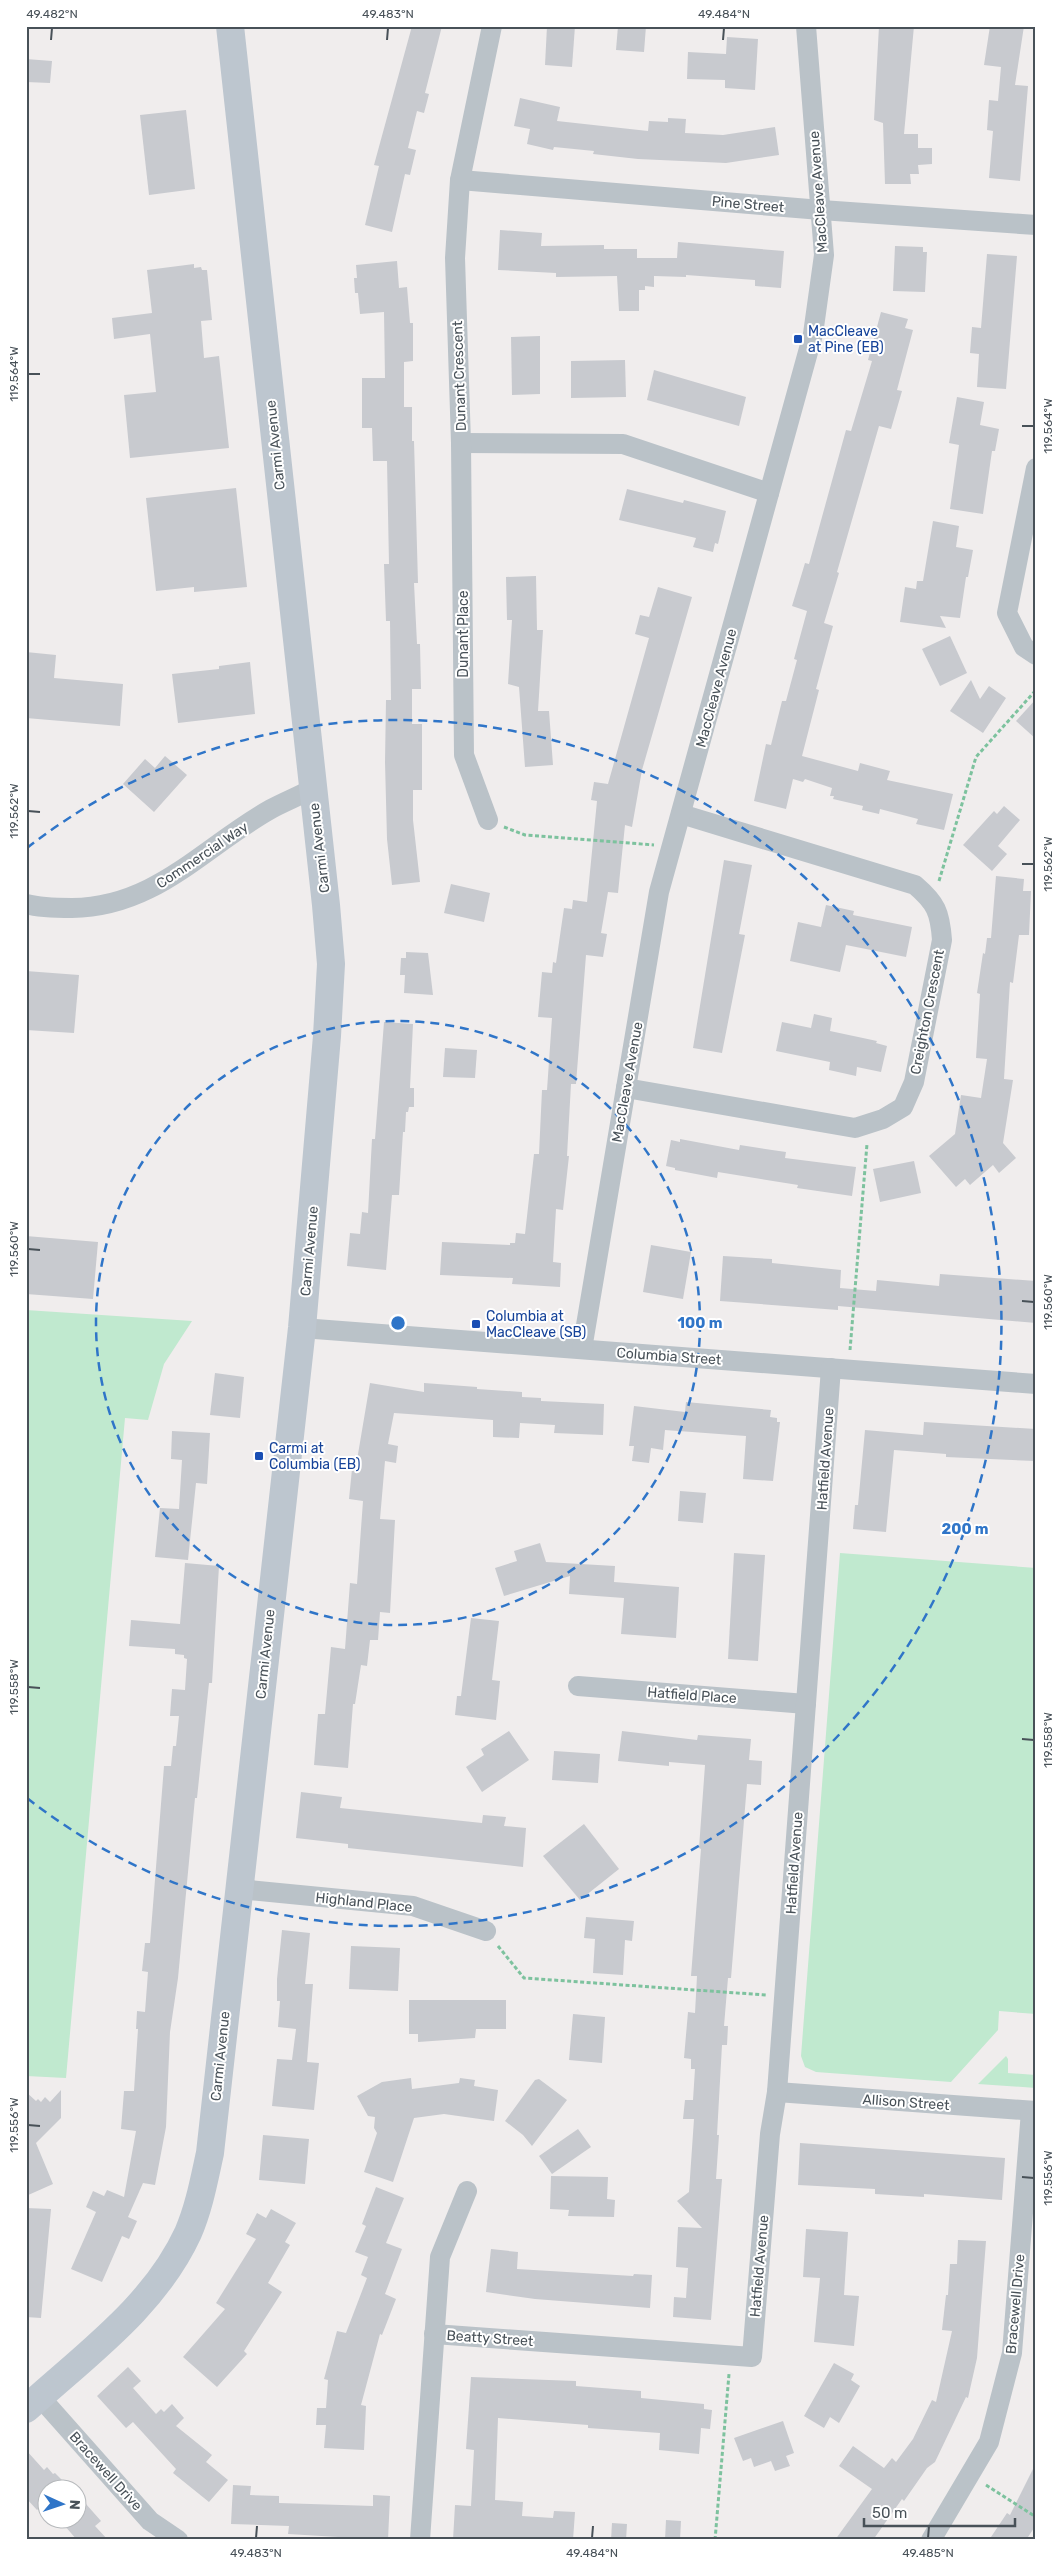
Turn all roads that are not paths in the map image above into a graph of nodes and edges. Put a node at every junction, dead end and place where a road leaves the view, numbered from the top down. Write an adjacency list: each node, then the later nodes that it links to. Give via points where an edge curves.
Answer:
1 (230, 26): 11 (street, Carmi Avenue)
2 (492, 26): 4 (street, Dunant Crescent)
3 (806, 26): 5 (street, MacCleave Avenue)
4 (460, 180): 5 (street, Pine Street); 7 (street, Dunant Crescent, via 455,258)
5 (821, 210): 6 (street, Pine Street); 9 (street, MacCleave Avenue, via 824,255 813,334)
6 (1036, 224)
7 (461, 443): 9 (street, Dunant Crescent, via 622,444); 13 (street, Dunant Place, via 464,755)
8 (1036, 468): 10 (street, via 1007,613 1024,647)
9 (769, 493): 12 (street, MacCleave Avenue)
10 (1036, 656)
11 (312, 789): 14 (street, Commercial Way, via 271,809 175,876 130,898 80,908); 16 (street, Carmi Avenue, via 331,964)
12 (681, 814): 15 (street, MacCleave Avenue, via 659,892); 15 (street, Creighton Crescent, via 915,885 933,903 940,917 942,940 914,1082 903,1107 883,1119 855,1128)
13 (488, 820)
14 (26, 904)
15 (626, 1088): 17 (street, MacCleave Avenue)
16 (302, 1328): 17 (street, Columbia Street); 22 (street, Carmi Avenue)
17 (582, 1349): 18 (street, Columbia Street)
18 (832, 1368): 19 (street, Columbia Street); 21 (street, Hatfield Avenue)
19 (1036, 1384)
20 (578, 1686): 21 (street, Hatfield Place)
21 (806, 1704): 24 (street, Hatfield Avenue)
22 (239, 1890): 23 (street, Highland Place, via 413,1906); 29 (street, Carmi Avenue, via 210,2153 201,2197 188,2232 153,2290)
23 (486, 1931)
24 (777, 2092): 25 (street, Allison Street); 28 (street, Hatfield Avenue, via 770,2134)
25 (1034, 2111): 32 (street, Bracewell Drive, via 1012,2353 989,2442)
26 (467, 2191): 27 (street, via 440,2257)
27 (434, 2334): 28 (street, Beatty Street); 31 (street, Beatty Street)
28 (752, 2357)
29 (33, 2403): 30 (street, Bracewell Drive, via 150,2520)
30 (178, 2540)
31 (420, 2540)
32 (931, 2540)

